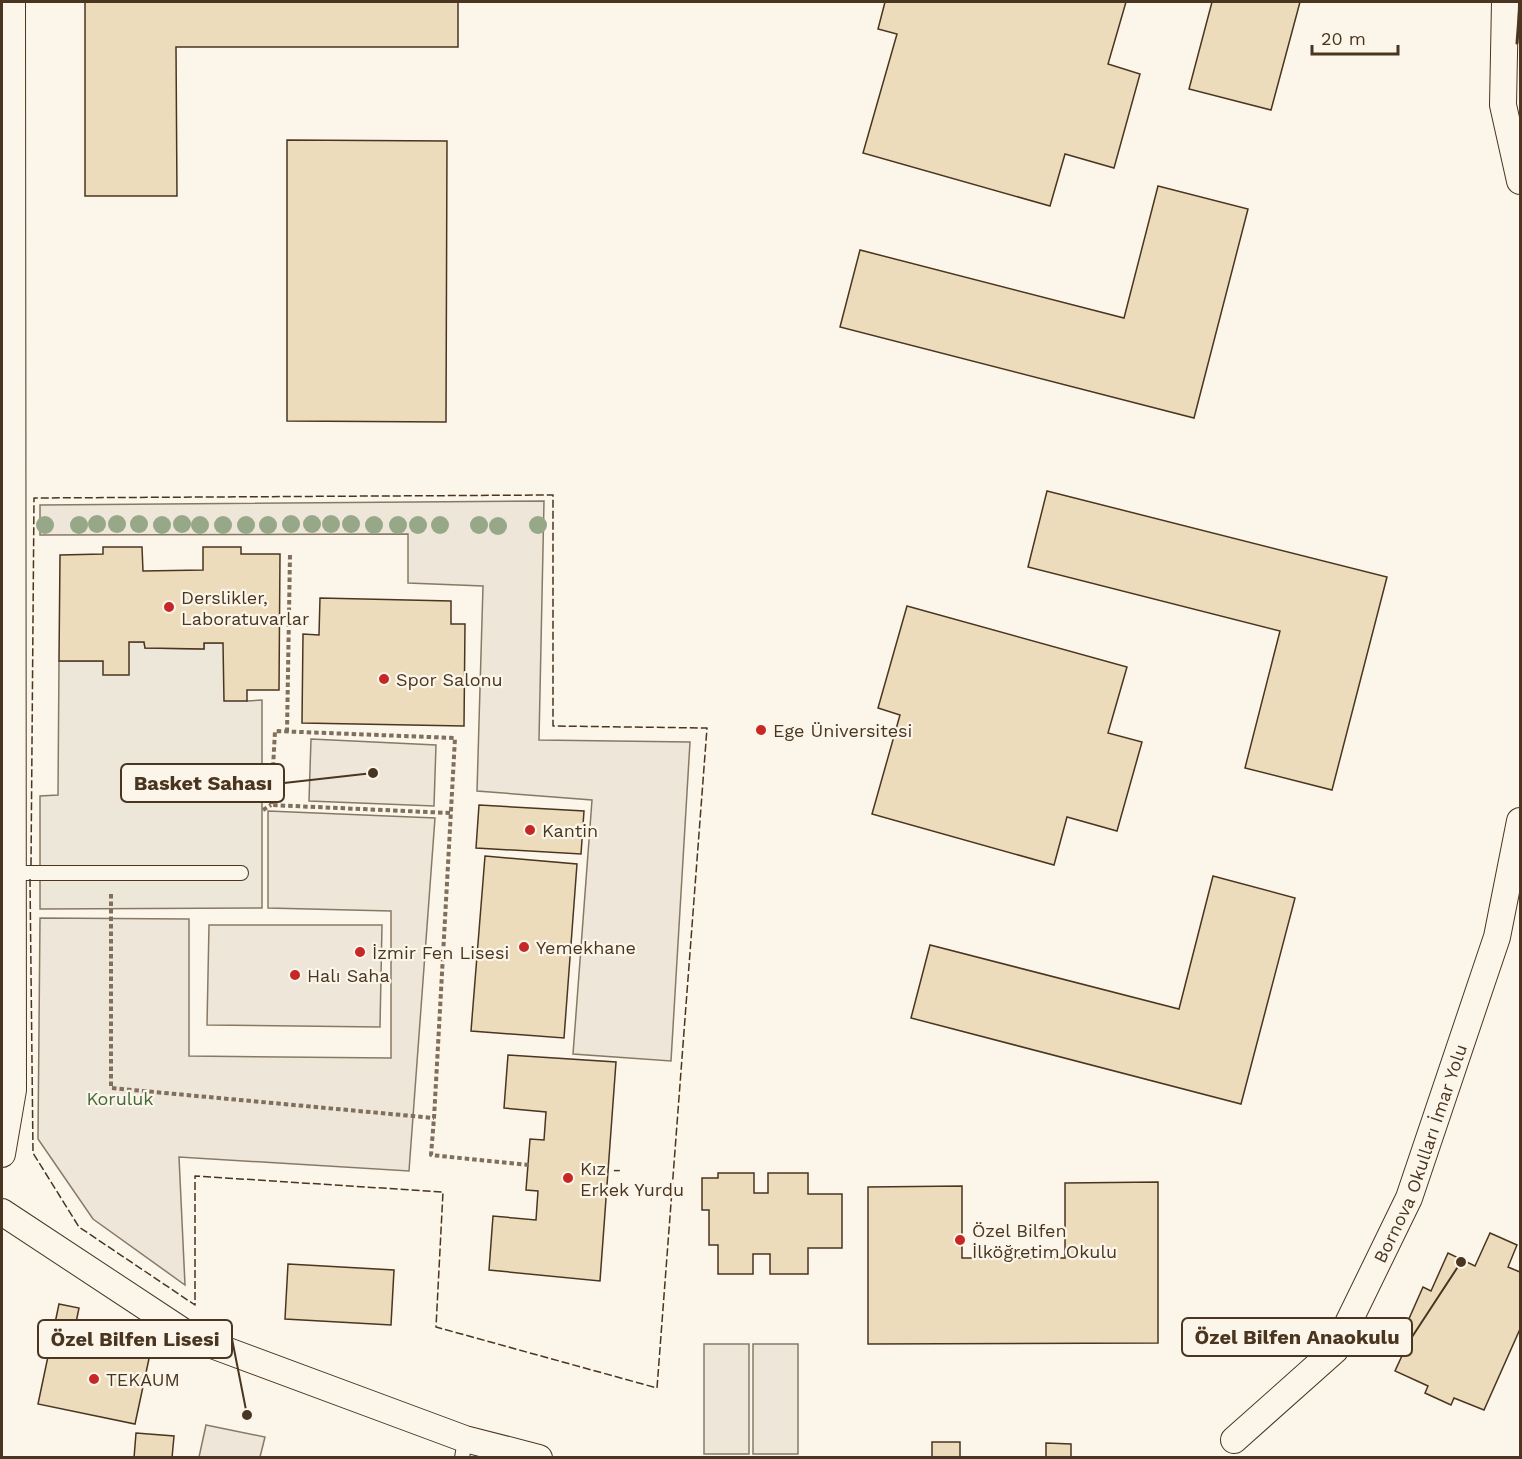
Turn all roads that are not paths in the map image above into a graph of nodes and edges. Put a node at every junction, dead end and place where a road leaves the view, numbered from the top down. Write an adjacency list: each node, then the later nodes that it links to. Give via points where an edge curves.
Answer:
1 (12, 2): 5 (street)
2 (1505, 2): 3 (street, via 1503,105)
3 (1521, 182)
4 (1521, 821): 9 (street, Bornova Okulları İmar Yolu, via 1497,937 1409,1198 1335,1350)
5 (13, 873): 6 (lane); 7 (street, via 13,1090)
6 (241, 873)
7 (2, 1154)
8 (2, 1212): 10 (street, via 193,1338)
9 (1234, 1440)
10 (463, 1448): 11 (street)
11 (539, 1458)

